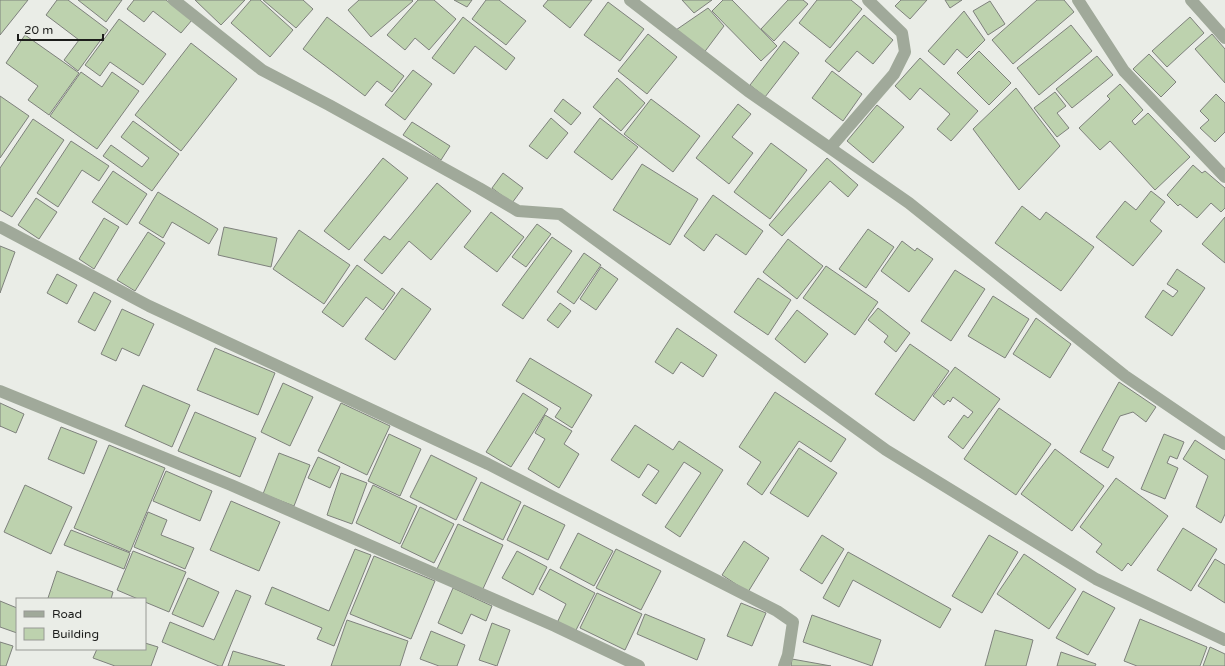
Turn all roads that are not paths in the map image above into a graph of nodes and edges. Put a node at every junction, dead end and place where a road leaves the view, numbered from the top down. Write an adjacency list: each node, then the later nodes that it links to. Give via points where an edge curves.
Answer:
1 (174, 0): 12 (street, via 262,70 518,211 560,214 886,450 1096,579)
2 (630, 0): 7 (street, via 748,91)
3 (868, 0): 7 (street, via 902,33 905,52 894,74)
4 (1078, 0): 8 (street, via 1124,71)
5 (1190, 0): 6 (street)
6 (1225, 38)
7 (830, 148): 11 (street, via 909,203 1125,376)
8 (1225, 177)
9 (0, 227): 14 (street, via 149,306 488,464 777,611 793,622)
10 (0, 391): 13 (street, via 231,484)
11 (1225, 444)
12 (1225, 640)
13 (640, 666)
14 (784, 666)

